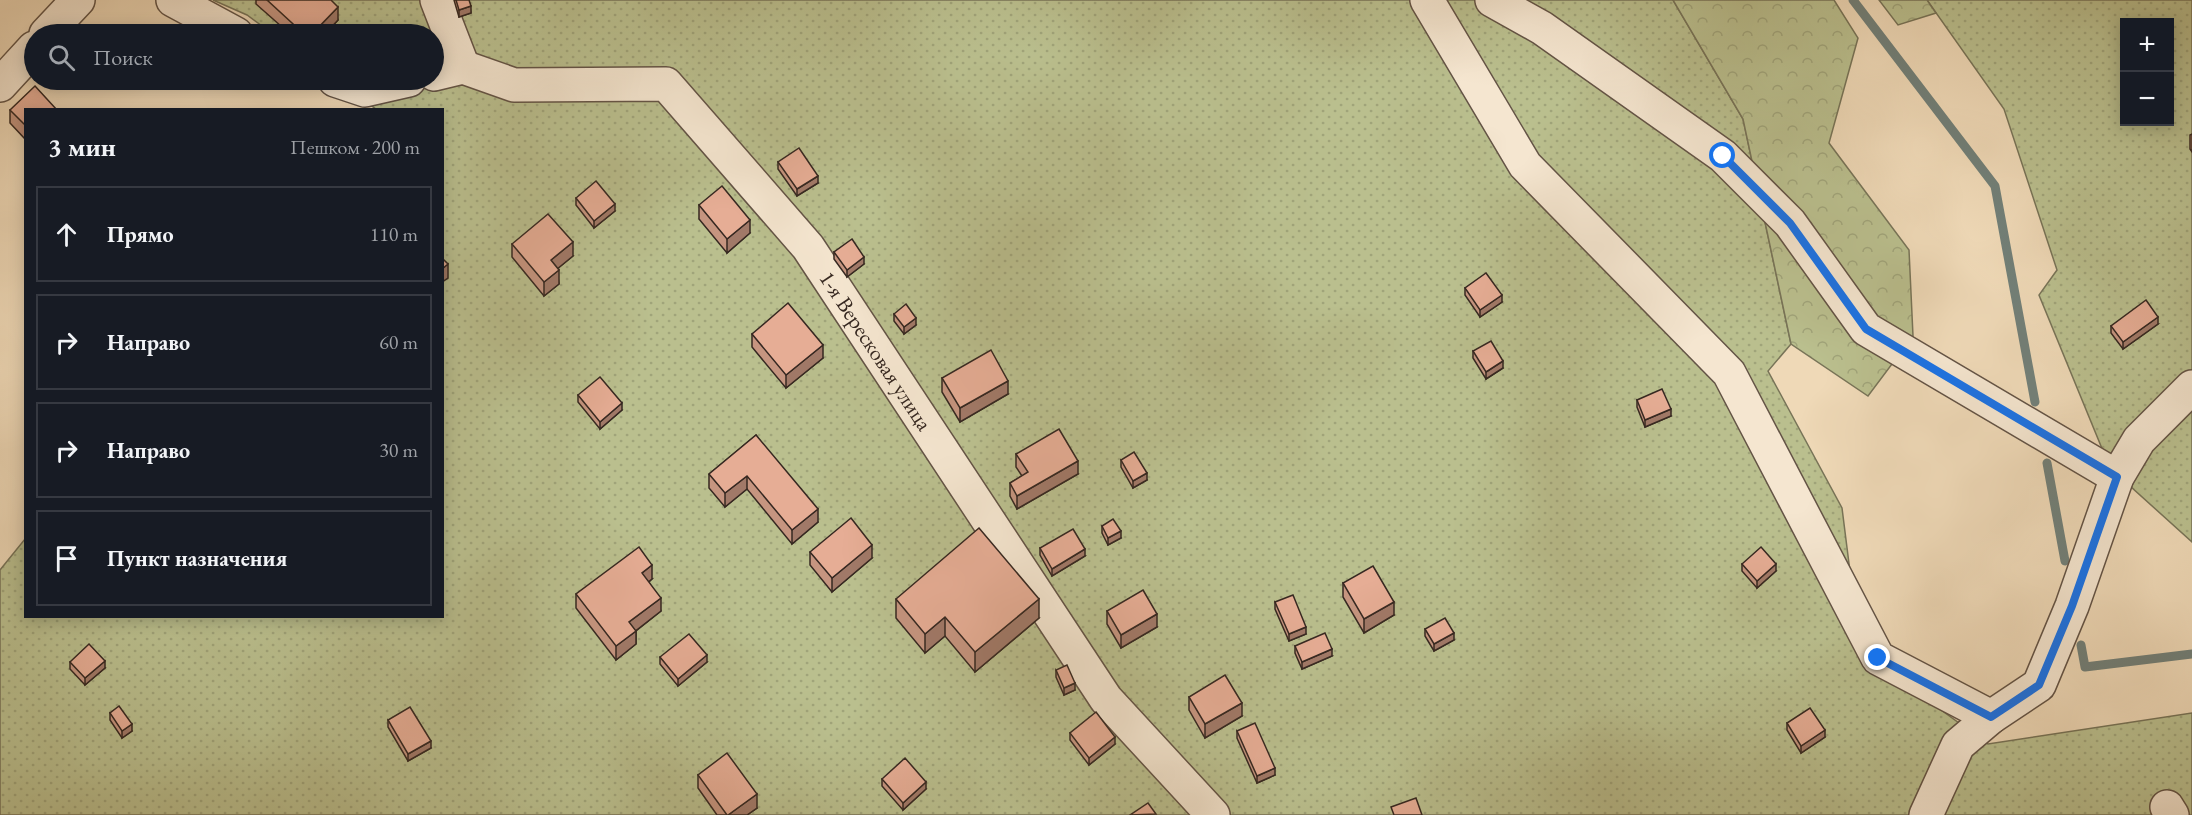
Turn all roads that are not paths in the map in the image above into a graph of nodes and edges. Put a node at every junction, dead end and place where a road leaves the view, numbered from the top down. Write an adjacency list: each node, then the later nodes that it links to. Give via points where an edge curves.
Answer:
1 (78, 0): 6 (lane)
2 (173, 0): 7 (lane)
3 (437, 0): 8 (lane)
4 (1427, 0): 15 (lane, via 1525,165 1729,373 1878,658)
5 (1492, 0): 14 (lane, via 1542,28 1723,156 1790,223 1866,329)
6 (55, 24)
7 (217, 24)
8 (441, 24)
9 (444, 45): 11 (lane)
10 (24, 59): 12 (lane)
11 (448, 70): 16 (lane, 1-я Вересковая улица, via 514,85 666,84 808,247 1106,699)
12 (0, 85)
13 (2192, 387): 14 (lane, via 2139,440)
14 (2117, 477): 15 (lane, via 2072,606 2039,685)
15 (1991, 717): 17 (lane, via 1958,745)
16 (1213, 815)
17 (1926, 815)

